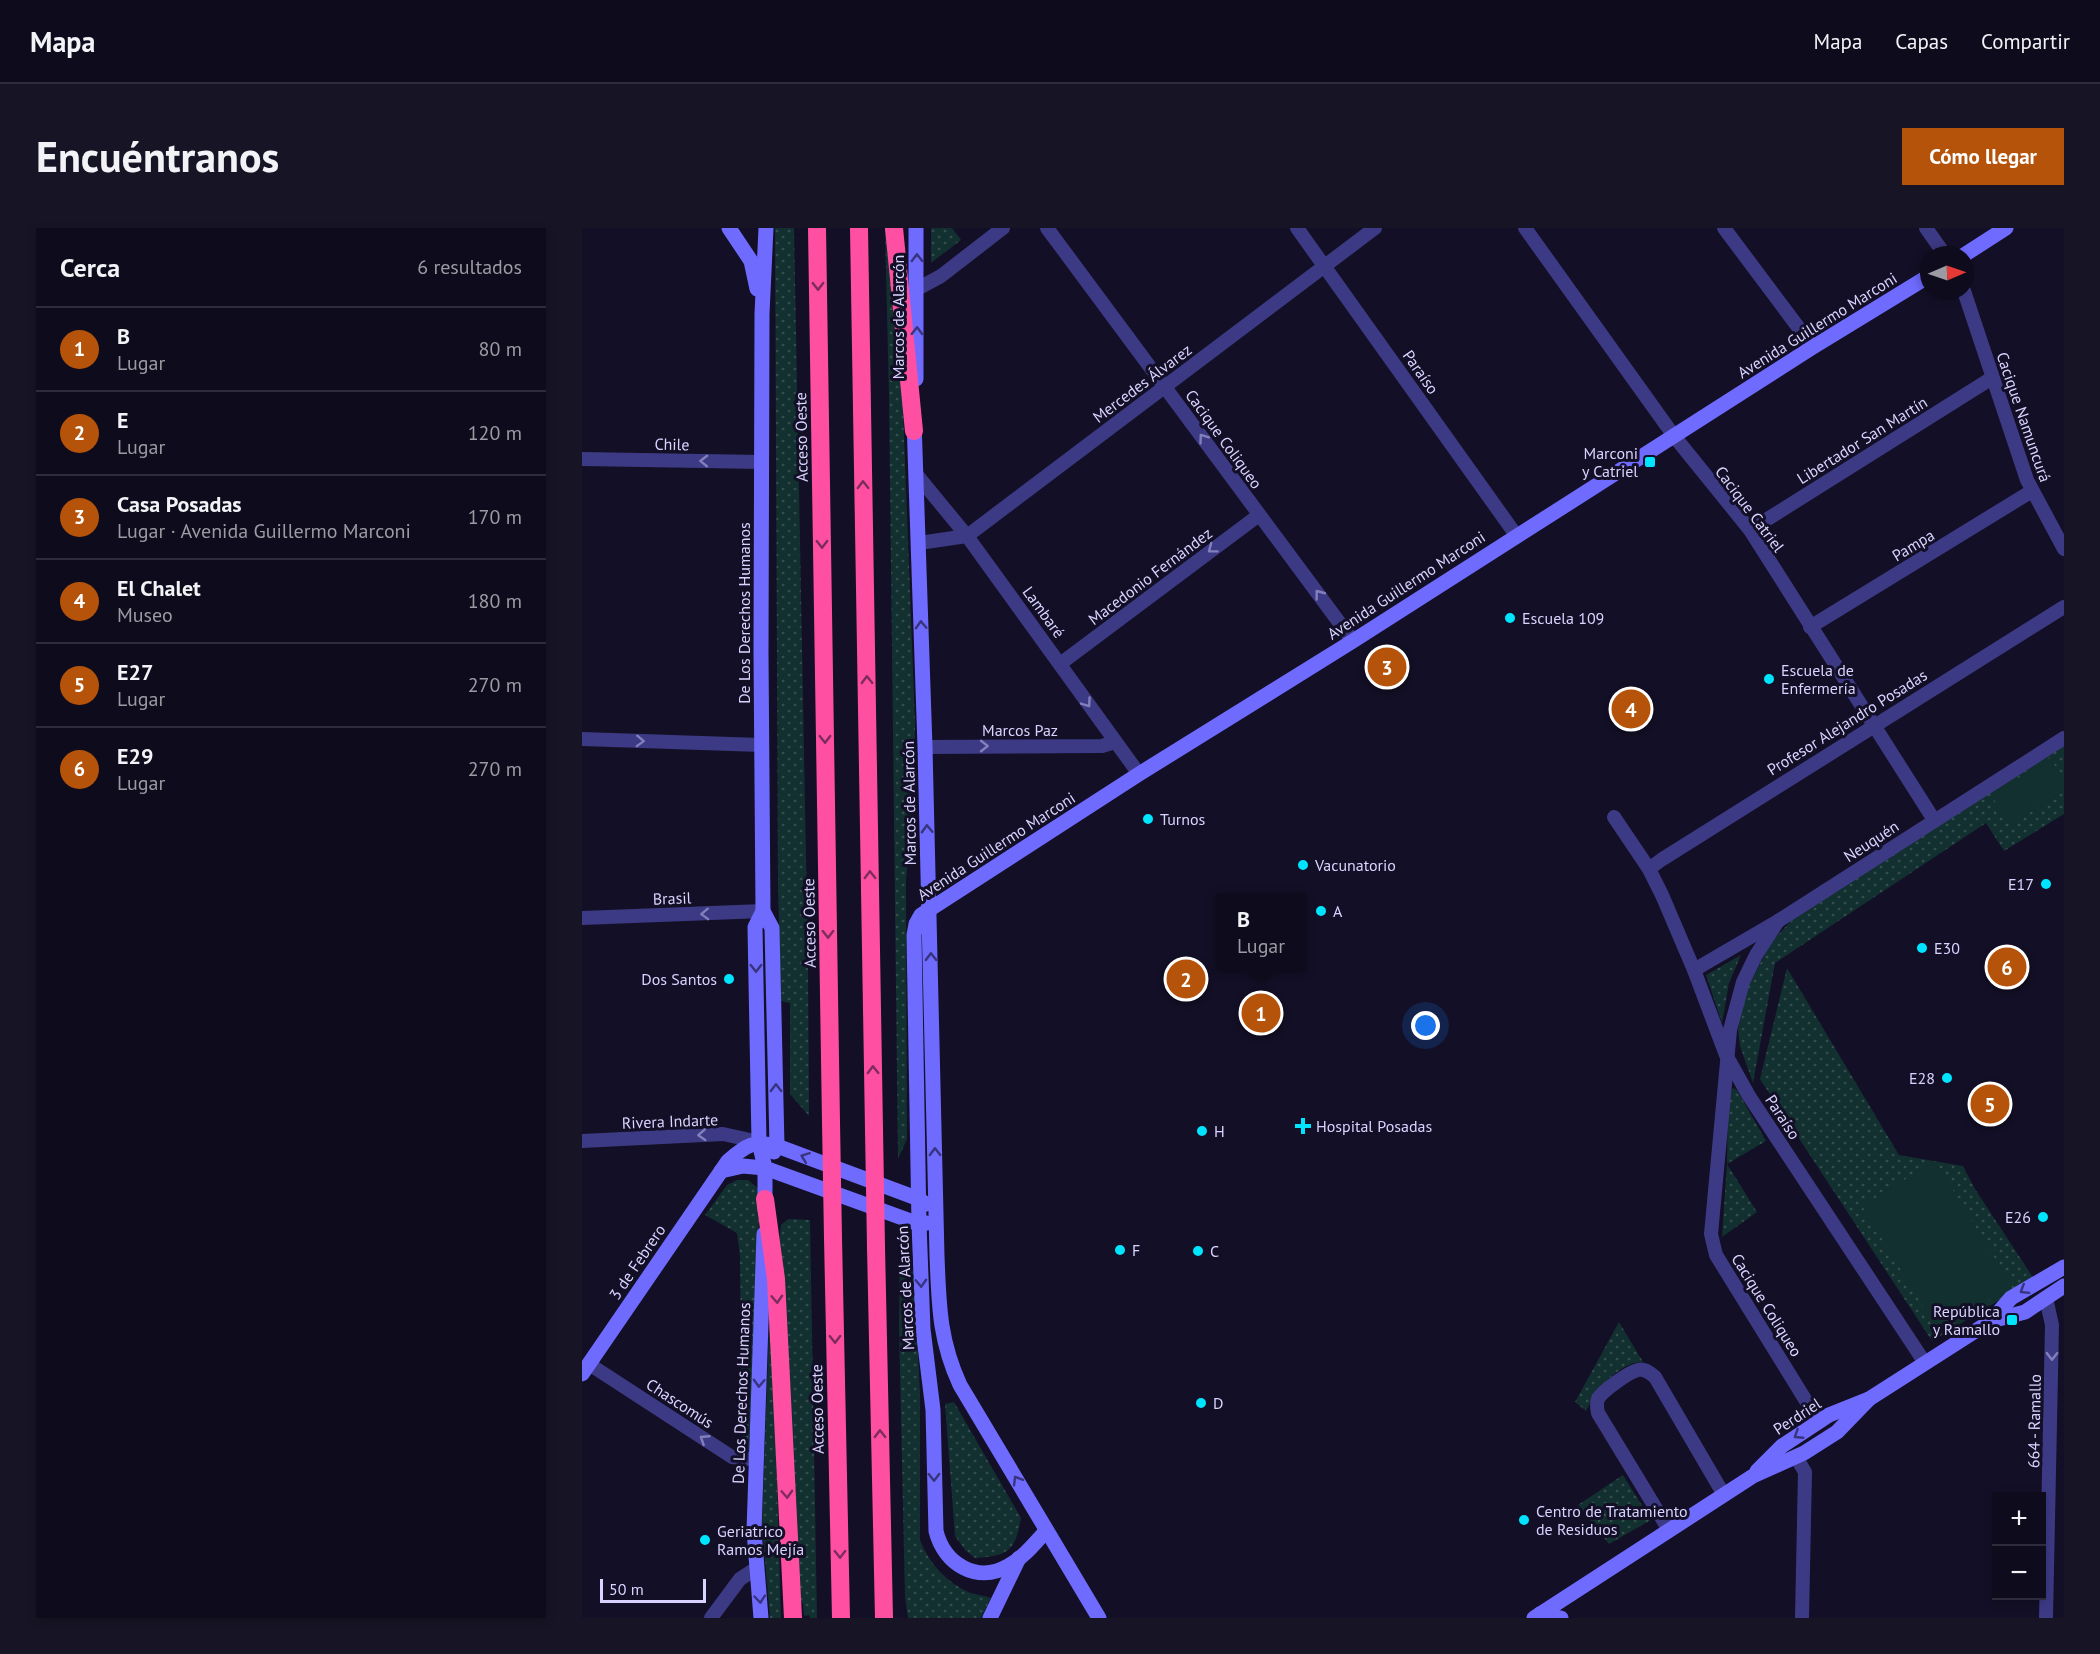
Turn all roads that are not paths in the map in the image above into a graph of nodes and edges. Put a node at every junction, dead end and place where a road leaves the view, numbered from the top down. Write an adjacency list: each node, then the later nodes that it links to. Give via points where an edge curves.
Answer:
1 (729, 228): 21 (main road, De Los Derechos Humanos, via 751,261)
2 (766, 228): 21 (main road, De Los Derechos Humanos)
3 (817, 228): 87 (highway, Acceso Oeste, one-way to 87, bridge)
4 (859, 228): 88 (highway, one-way to 4, bridge)
5 (894, 228): 25 (highway)
6 (916, 228): 19 (main road, Marcos de Alarcón, one-way to 6)
7 (1003, 228): 19 (street, via 941,276)
8 (1047, 228): 24 (street, Cacique Coliqueo)
9 (1297, 228): 17 (street, Paraíso)
10 (1375, 228): 17 (street, Mercedes Álvarez)
11 (1525, 228): 26 (street, Cacique Catriel)
12 (1724, 228): 22 (street)
13 (1926, 228): 15 (street)
14 (2006, 228): 16 (main road)
15 (1939, 246)
16 (1974, 249)
17 (1324, 265): 24 (street, Mercedes Álvarez); 33 (street, Paraíso)
18 (1920, 282): 22 (main road, Avenida Guillermo Marconi)
19 (917, 289): 25 (main road, Marcos de Alarcón, one-way to 19)
20 (1967, 300): 23 (street, Cacique Namuncurá)
21 (762, 314): 28 (main road, De Los Derechos Humanos)
22 (1813, 347): 26 (main road, Avenida Guillermo Marconi)
23 (1992, 378): 30 (street, Cacique Namuncurá); 32 (street, Libertador San Martín)
24 (1165, 386): 31 (street, Cacique Coliqueo, one-way to 24); 34 (street, Mercedes Álvarez)
25 (914, 432): 29 (main road, Marcos de Alarcón)
26 (1674, 436): 32 (street, Cacique Catriel); 33 (main road, Avenida Guillermo Marconi)
27 (582, 459): 28 (street, Chile, one-way to 27)
28 (762, 462): 45 (main road, De Los Derechos Humanos)
29 (916, 474): 34 (street, Lambaré); 35 (main road, Marcos de Alarcón)
30 (2032, 491): 36 (street, Cacique Namuncurá); 38 (street, Pampa)
31 (1259, 514): 39 (street, Cacique Coliqueo, one-way to 31); 40 (street, Macedonio Fernández, one-way to 40)
32 (1750, 530): 38 (street, Cacique Catriel)
33 (1516, 535): 39 (main road, Avenida Guillermo Marconi)
34 (967, 536): 35 (street, Mercedes Álvarez); 40 (street, Lambaré)
35 (919, 543): 46 (main road, Marcos de Alarcón, one-way to 35)
36 (2064, 549)
37 (2064, 606): 41 (street, Profesor Alejandro Posadas)
38 (1810, 627): 41 (street, Cacique Catriel)
39 (1353, 641): 47 (main road, Avenida Guillermo Marconi)
40 (1060, 664): 44 (street, Lambaré, one-way to 44)
41 (1873, 725): 49 (street, Cacique Catriel); 50 (street, Profesor Alejandro Posadas)
42 (2064, 738): 49 (street, Neuquén)
43 (582, 739): 45 (street, one-way to 45)
44 (1115, 742): 46 (street, Marcos Paz, one-way to 44, via 1102,746); 47 (street, Lambaré)
45 (761, 745): 52 (main road, De Los Derechos Humanos)
46 (926, 747): 51 (main road, Marcos de Alarcón, one-way to 46)
47 (1139, 774): 51 (main road, Avenida Guillermo Marconi)
48 (1614, 817): 50 (street, Paraíso)
49 (1934, 820): 54 (street, Neuquén)
50 (1649, 869): 56 (street, Paraíso)
51 (929, 909): 55 (main road, Avenida Guillermo Marconi, via 921,915); 65 (main road, Marcos de Alarcón, one-way to 51)
52 (763, 911): 53 (street, Brasil, one-way to 53); 59 (main road, De Los Derechos Humanos, one-way to 59, via 755,927); 60 (main road, De Los Derechos Humanos, one-way to 52, via 772,928)
53 (582, 918)
54 (1778, 921): 56 (street, Neuquén); 57 (street, Cacique Coliqueo, via 1743,982)
55 (914, 935): 64 (main road, Marcos de Alarcón)
56 (1694, 970): 57 (street, Paraíso)
57 (1726, 1055): 71 (street, Paraíso); 74 (street, Cacique Coliqueo, via 1711,1234 1716,1255)
58 (582, 1141): 59 (street, Rivera Indarte, one-way to 58, via 723,1134)
59 (759, 1142): 60 (main road); 61 (main road, De Los Derechos Humanos); 62 (main road, 3 de Febrero, via 737,1152)
60 (777, 1146): 61 (main road, De Los Derechos Humanos); 64 (main road, one-way to 60)
61 (765, 1168): 62 (main road, via 743,1166); 63 (main road, De Los Derechos Humanos); 66 (main road)
62 (721, 1171): 72 (main road, 3 de Febrero)
63 (765, 1199): 75 (main road, De Los Derechos Humanos, one-way to 75); 86 (highway, one-way to 86, via 776,1280)
64 (919, 1199): 65 (main road); 66 (main road, Marcos de Alarcón)
65 (936, 1216): 66 (main road); 79 (main road, Marcos de Alarcón, one-way to 65, via 955,1375 940,1324)
66 (919, 1224): 81 (main road, Marcos de Alarcón, one-way to 81, via 923,1329 933,1410 937,1535 950,1558 969,1571 996,1571)
67 (2064, 1267): 70 (main road, one-way to 70, via 2011,1298)
68 (2064, 1286): 69 (main road)
69 (2046, 1298): 70 (main road, via 2025,1312); 93 (street, 664 - Ramallo, one-way to 93, via 2052,1325)
70 (1991, 1321): 71 (main road)
71 (1925, 1363): 73 (main road)
72 (586, 1369): 75 (street, Chascomús, one-way to 72, via 732,1457)
73 (1869, 1399): 74 (main road, Perdriel); 76 (main road, via 1837,1432)
74 (1819, 1422): 77 (main road, Perdriel, one-way to 77, via 1782,1446)
75 (756, 1457): 82 (main road, De Los Derechos Humanos)
76 (1796, 1457): 77 (main road); 92 (street, via 1805,1472)
77 (1753, 1476): 78 (main road)
78 (1724, 1495): 80 (main road); 80 (street, via 1655,1377 1646,1370 1638,1370 1610,1387 1596,1402 1598,1413)
79 (1046, 1530): 81 (main road, Marcos de Alarcón); 90 (main road, Marcos de Alarcón)
80 (1669, 1530): 83 (main road)
81 (1019, 1558): 89 (main road, Marcos de Alarcón)
82 (757, 1568): 84 (street, via 740,1579); 85 (main road, De Los Derechos Humanos, one-way to 85)
83 (1537, 1616): 91 (main road)
84 (711, 1618)
85 (761, 1618)
86 (793, 1618)
87 (841, 1618)
88 (884, 1618)
89 (990, 1618)
90 (1099, 1618)
91 (1561, 1618)
92 (1802, 1618)
93 (2046, 1618)

